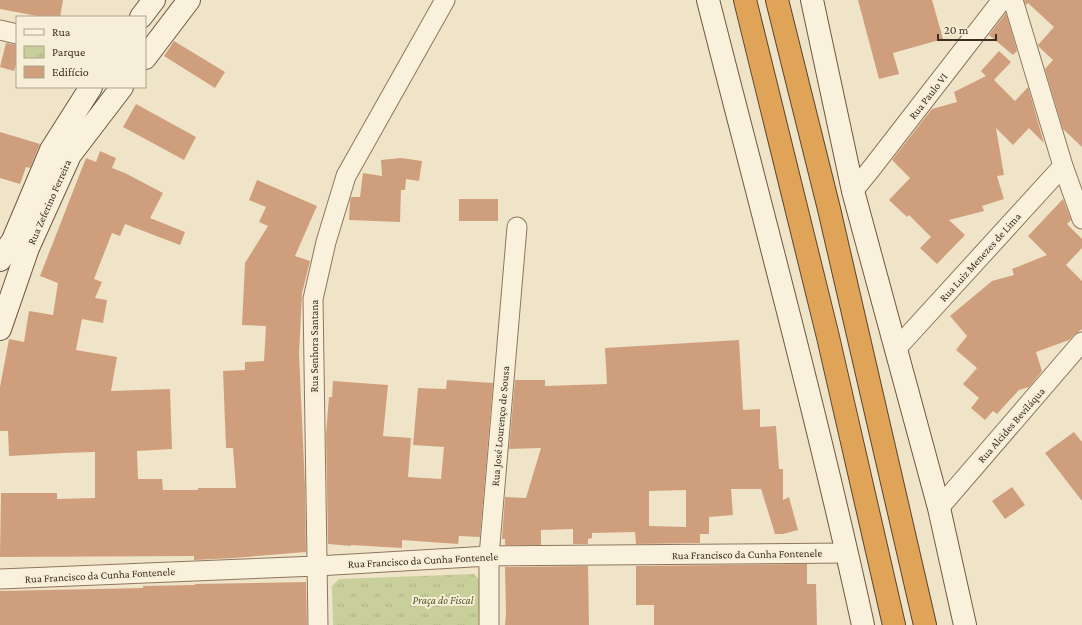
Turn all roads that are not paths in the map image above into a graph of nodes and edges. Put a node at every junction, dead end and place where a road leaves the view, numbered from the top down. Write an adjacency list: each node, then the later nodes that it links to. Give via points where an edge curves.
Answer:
1 (154, 0): 10 (main road)
2 (189, 0): 13 (main road)
3 (445, 0): 27 (street, Rua Senhora Santana, via 346,176 326,242 313,299)
4 (708, 0): 25 (main road)
5 (746, 0): 32 (highway)
6 (777, 0): 33 (highway, via 829,209)
7 (812, 0): 17 (main road)
8 (1002, 0): 17 (street, Rua Paulo VI)
9 (1013, 0): 16 (street)
10 (142, 16)
11 (0, 30): 12 (street)
12 (16, 34)
13 (146, 57)
14 (90, 88): 20 (main road, Rua Zeferino Ferreira, via 51,150 13,240)
15 (121, 88): 21 (main road, Rua Zeferino Ferreira, via 70,155 28,248)
16 (1063, 166): 18 (street); 23 (street, Rua Luiz Menezes de Lima)
17 (853, 190): 23 (main road)
18 (1082, 219)
19 (517, 227): 26 (street, Rua José Lourenço de Sousa)
20 (0, 260)
21 (0, 330)
22 (1082, 342): 24 (street, Rua Alcides Beviláqua)
23 (896, 349): 24 (main road)
24 (939, 508): 34 (main road)
25 (847, 553): 26 (street, Rua Francisco da Cunha Fontenele); 31 (main road)
26 (489, 556): 27 (street, Rua Francisco da Cunha Fontenele); 30 (street, Rua José Lourenço de Sousa)
27 (318, 566): 28 (street, Rua Francisco da Cunha Fontenele); 29 (street, Rua Senhora Santana)
28 (0, 580)
29 (318, 625)
30 (489, 625)
31 (863, 625)
32 (894, 625)
33 (925, 625)
34 (965, 625)

